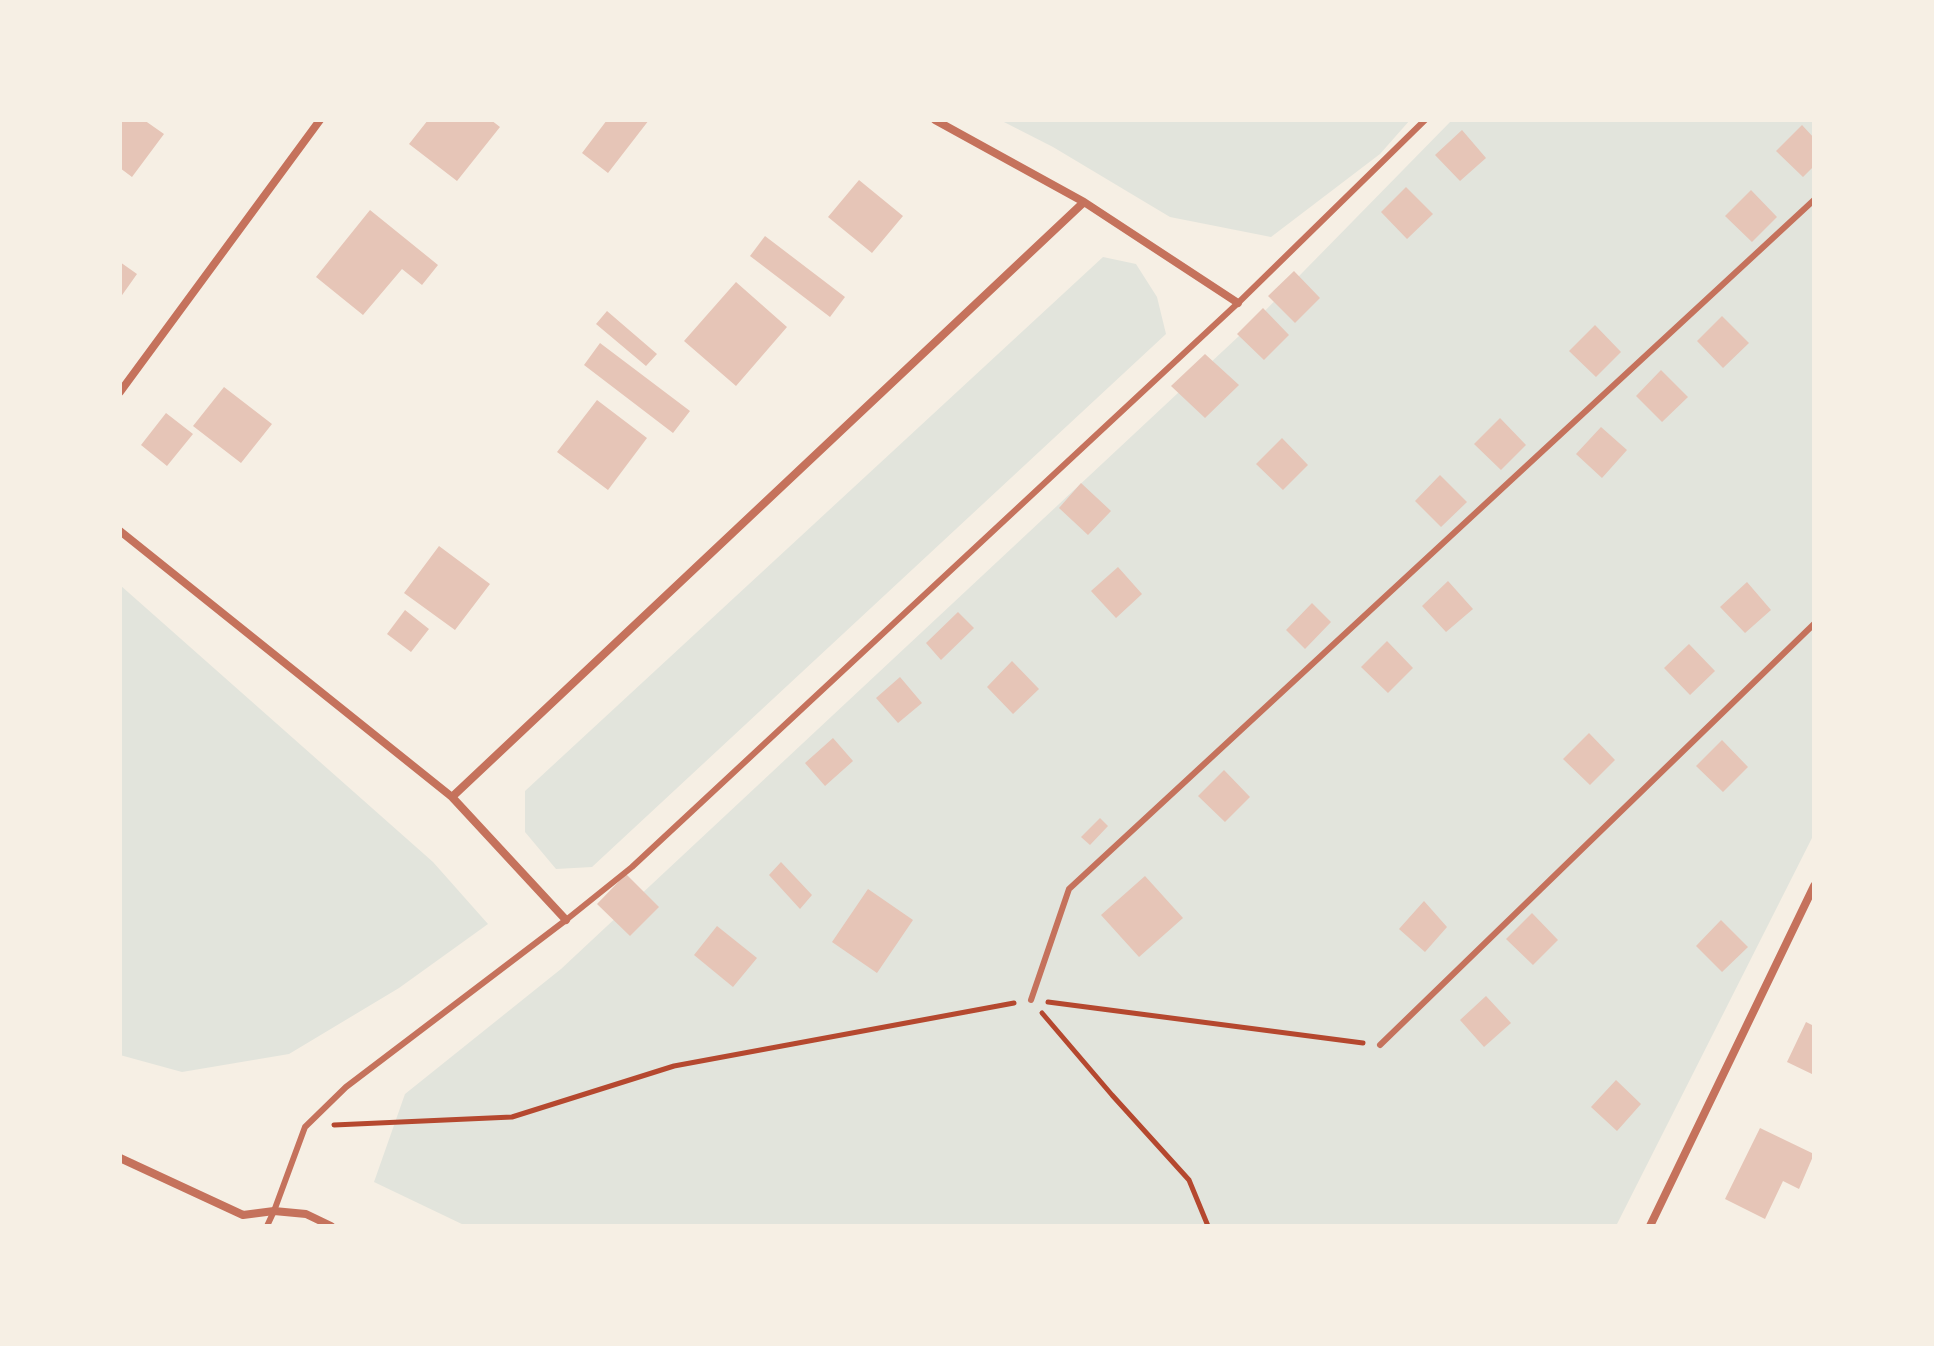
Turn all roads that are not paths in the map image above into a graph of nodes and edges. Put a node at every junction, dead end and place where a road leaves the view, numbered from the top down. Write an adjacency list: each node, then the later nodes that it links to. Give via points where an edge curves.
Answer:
1 (320, 120): 7 (street)
2 (935, 120): 5 (street)
3 (1425, 120): 6 (lane)
4 (1814, 200): 13 (lane, via 1069,889)
5 (1084, 202): 6 (street); 10 (street)
6 (1238, 303): 12 (lane, via 632,867)
7 (120, 392)
8 (120, 531): 10 (street)
9 (1814, 624): 14 (lane)
10 (452, 797): 12 (street)
11 (1814, 886): 19 (street)
12 (566, 920): 16 (lane, via 346,1087 305,1127)
13 (1031, 1000)
14 (1380, 1045)
15 (120, 1158): 16 (street, via 243,1215)
16 (274, 1211): 17 (lane); 18 (street, via 306,1214)
17 (267, 1226)
18 (331, 1226)
19 (1650, 1226)

